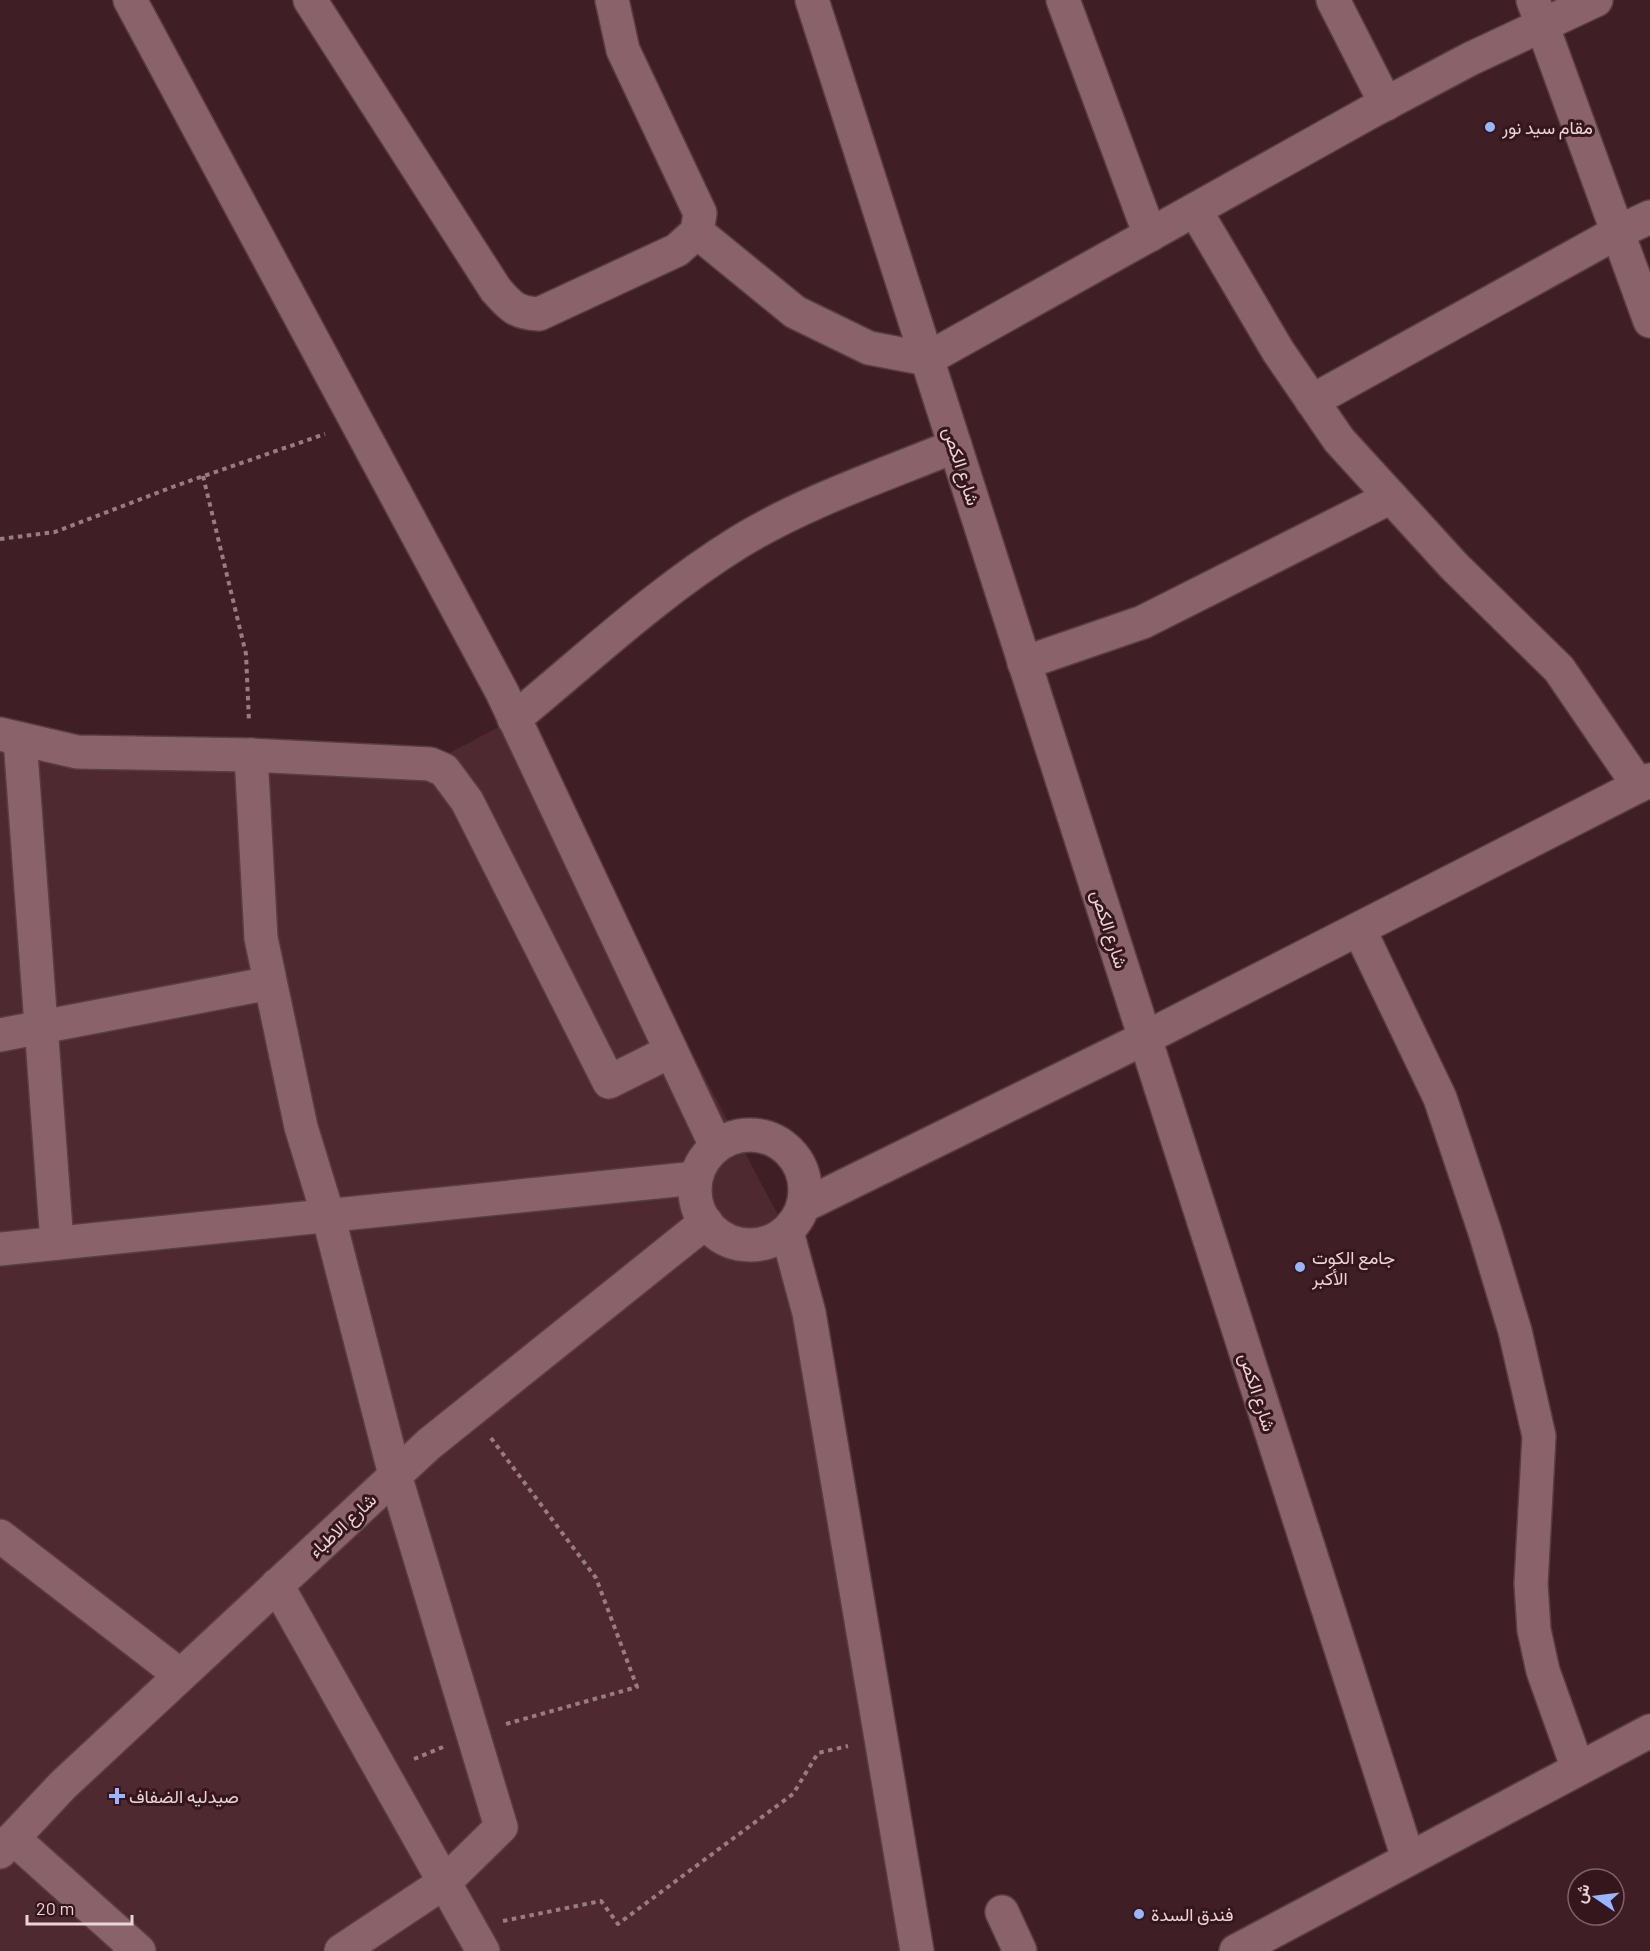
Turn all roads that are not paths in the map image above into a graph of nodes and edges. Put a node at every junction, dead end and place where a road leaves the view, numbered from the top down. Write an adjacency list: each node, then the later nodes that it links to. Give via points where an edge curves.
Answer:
1 (130, 0): 21 (street)
2 (310, 0): 12 (street, via 496,290 521,313 539,314 677,250)
3 (612, 0): 12 (street, via 622,50 700,213)
4 (812, 0): 16 (street, شارع الكص)
5 (1063, 0): 14 (street)
6 (1333, 0): 9 (street)
7 (1596, 0): 8 (street)
8 (1537, 13): 9 (street, via 1470,59); 13 (street)
9 (1386, 104): 10 (street)
10 (1195, 210): 14 (street); 17 (street)
11 (1650, 217): 13 (street)
12 (697, 232): 16 (street, via 795,312 869,348)
13 (1618, 232): 15 (street); 17 (street)
14 (1150, 235): 16 (street)
15 (1650, 321)
16 (927, 359): 18 (street, شارع الكص)
17 (1312, 401): 19 (street, via 1339,440)
18 (955, 446): 20 (street, شارع الكص); 21 (street, via 794,513 739,542 661,597)
19 (1391, 497): 20 (street, via 1143,622); 24 (street, via 1454,566 1559,669)
20 (1024, 663): 29 (street, شارع الكص)
21 (514, 719): 30 (street)
22 (10, 736): 23 (street, via 77,752); 27 (street)
23 (251, 755): 26 (street, via 261,938); 30 (street, via 429,764 444,770 467,801 609,1082)
24 (1645, 783): 25 (street)
25 (1359, 929): 29 (street); 43 (street, via 1440,1098 1515,1331 1539,1436 1531,1584 1534,1630 1543,1671)
26 (270, 983): 27 (street); 33 (street, via 302,1127)
27 (41, 1027): 28 (street); 36 (street)
28 (0, 1035)
29 (1145, 1038): 34 (street); 45 (street, شارع الكص)
30 (671, 1051): 31 (street)
31 (716, 1146): 32 (street, via 703,1161); 34 (street, via 731,1138 766,1136 794,1156 806,1189)
32 (696, 1178): 33 (street); 35 (street, via 698,1209)
33 (328, 1215): 36 (street); 38 (street)
34 (795, 1219): 35 (street, via 774,1240 744,1245 716,1234); 51 (street)
35 (706, 1222): 38 (street, شارع الاطباء)
36 (57, 1244): 37 (street)
37 (0, 1249)
38 (395, 1475): 40 (street, شارع الاطباء); 46 (street, via 501,1827)
39 (0, 1536): 41 (street)
40 (277, 1585): 41 (street, شارع الاطباء); 46 (street)
41 (180, 1675): 44 (street, شارع الاطباء, via 63,1785)
42 (1650, 1731): 43 (street)
43 (1578, 1769): 45 (street)
44 (7, 1845): 49 (street)
45 (1408, 1858): 53 (street)
46 (445, 1882): 48 (street); 50 (street)
47 (1002, 1912): 52 (street)
48 (477, 1940)
49 (139, 1951)
50 (341, 1951)
51 (917, 1951)
52 (1020, 1951)
53 (1236, 1951)

